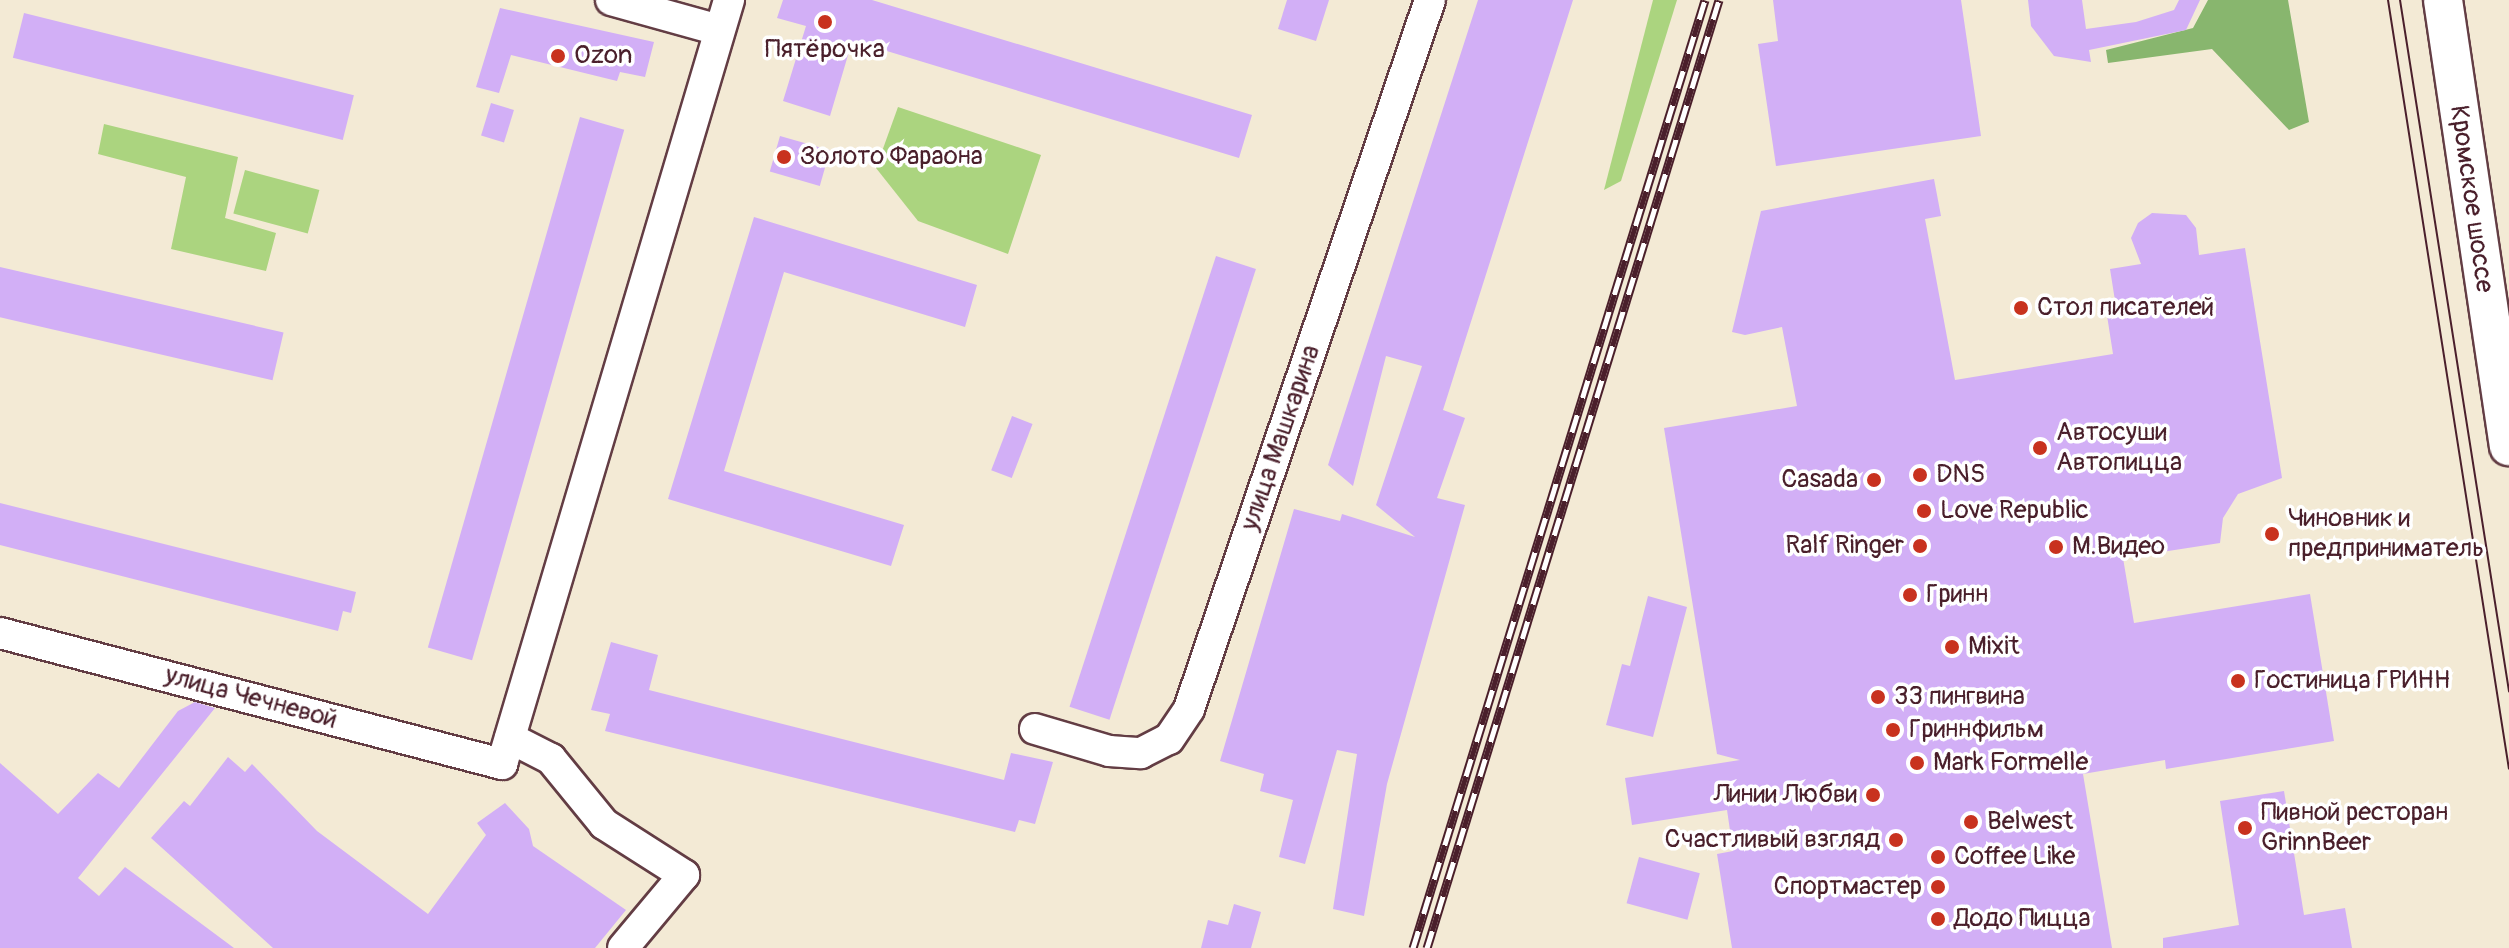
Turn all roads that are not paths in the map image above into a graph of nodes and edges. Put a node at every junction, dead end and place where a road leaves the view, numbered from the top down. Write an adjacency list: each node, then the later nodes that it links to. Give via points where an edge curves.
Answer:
1 (611, 0): 5 (street)
2 (729, 0): 5 (street)
3 (1430, 0): 8 (street, улица Машкарина, via 1189,709 1169,739 1141,753 1109,751)
4 (2443, 0): 6 (main road, Кромское шоссе)
5 (719, 30): 9 (street)
6 (2509, 446)
7 (0, 633): 9 (street, улица Чечневой)
8 (1035, 729)
9 (506, 751): 10 (street, улица Чечневой, via 551,759 604,824 684,875)
10 (623, 948)

